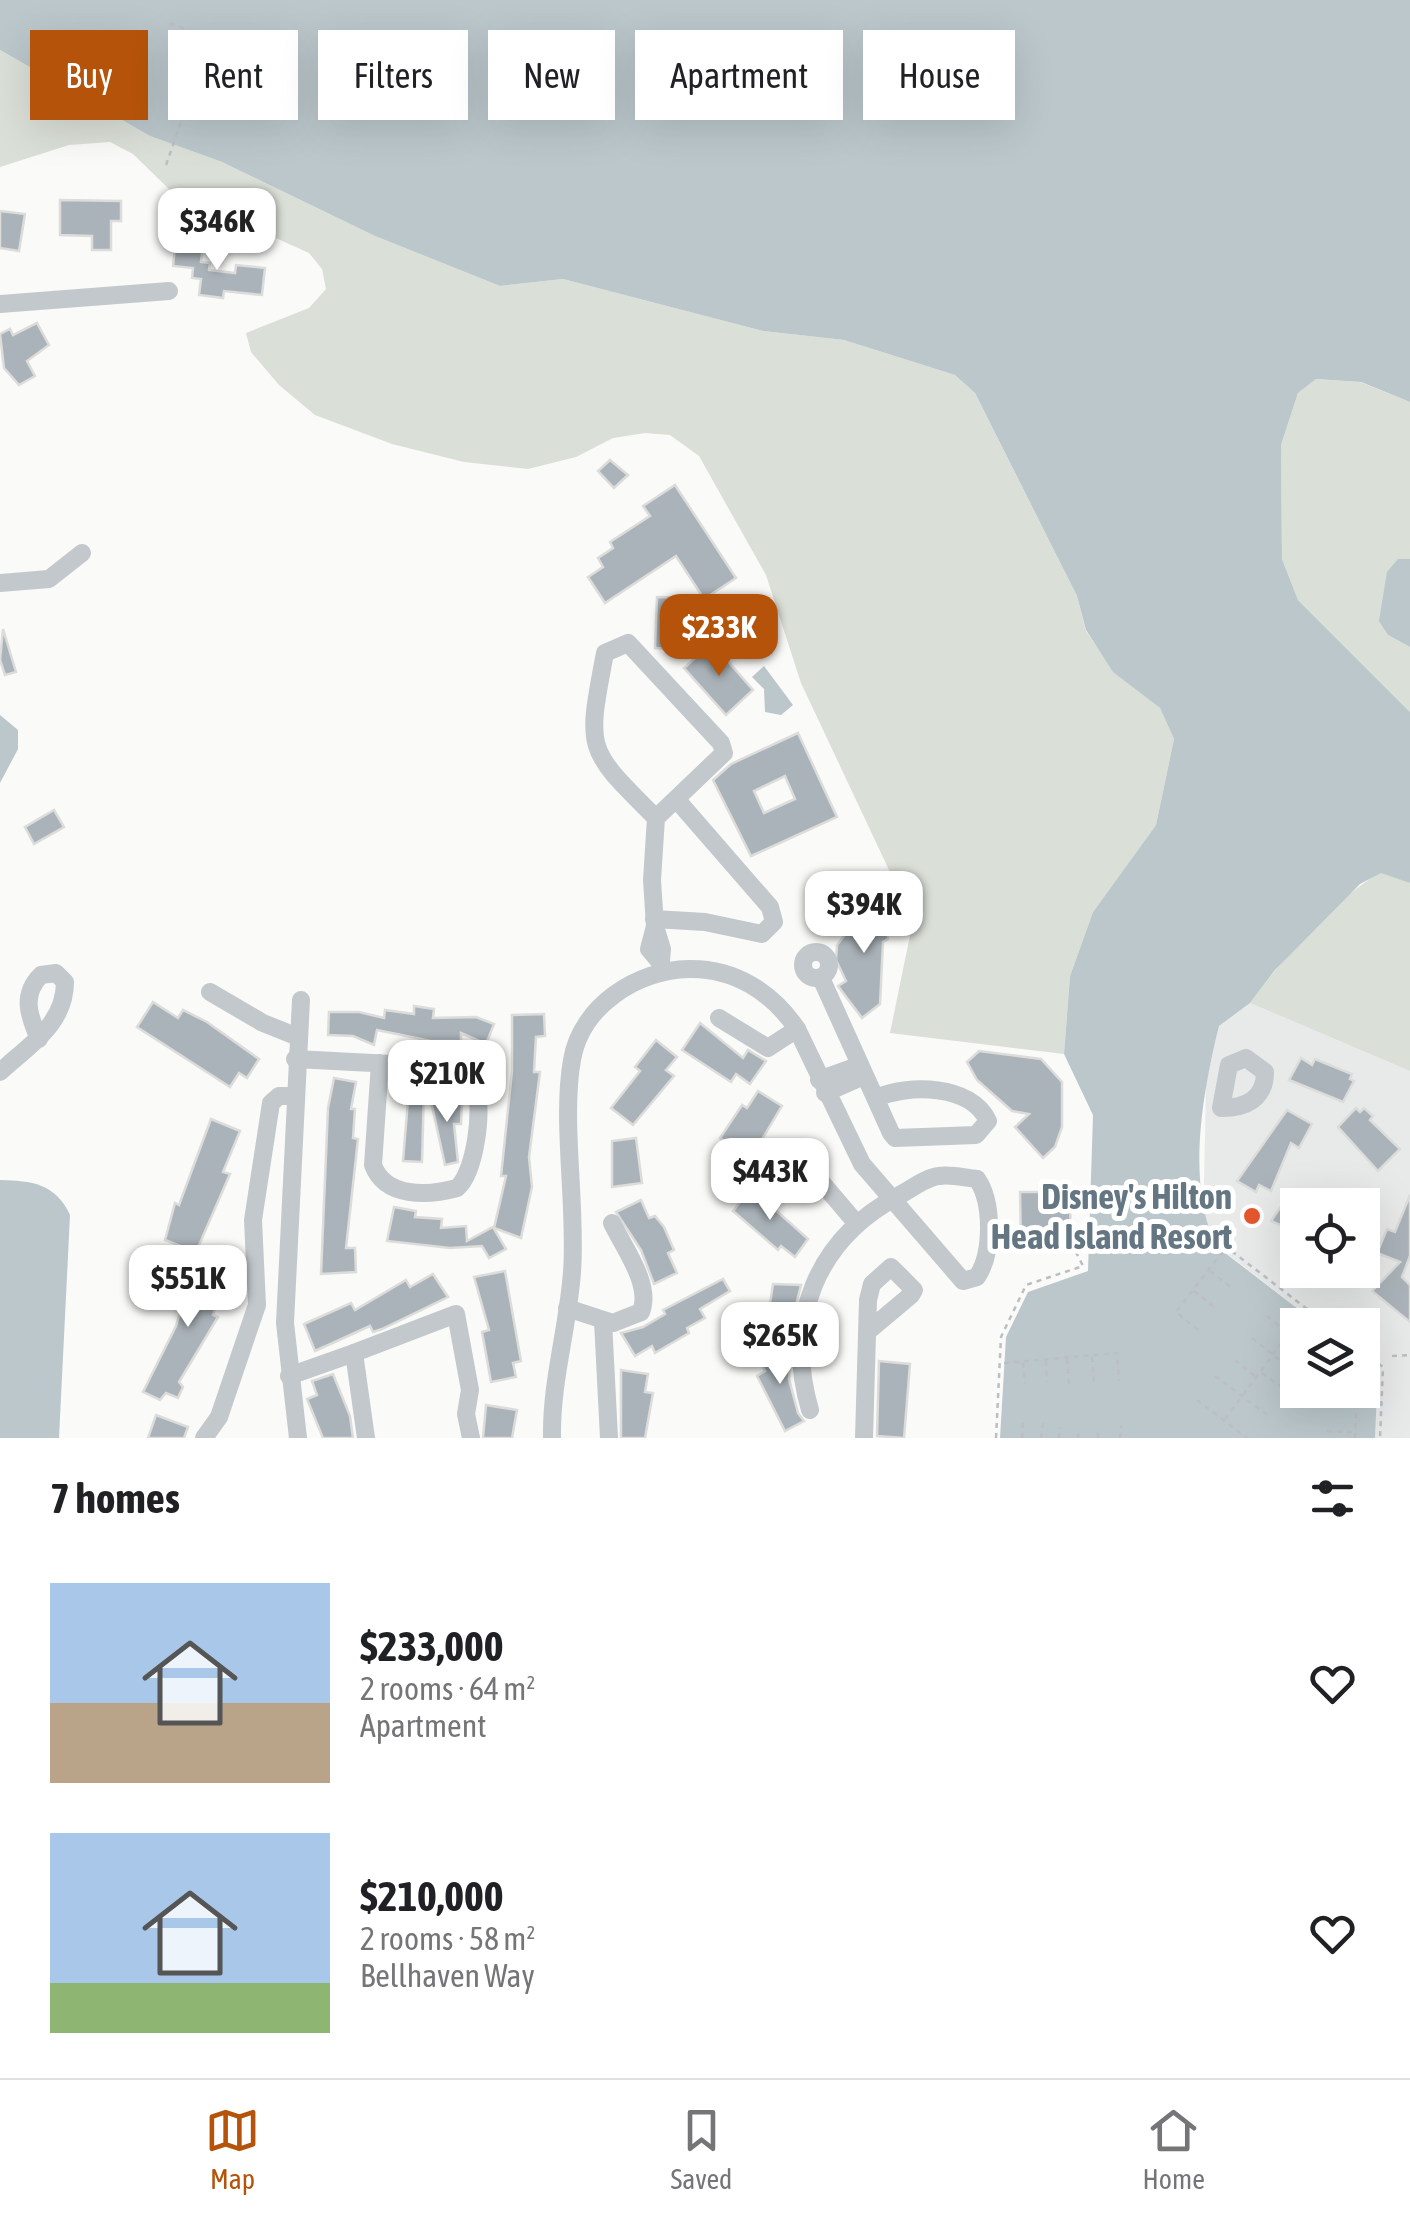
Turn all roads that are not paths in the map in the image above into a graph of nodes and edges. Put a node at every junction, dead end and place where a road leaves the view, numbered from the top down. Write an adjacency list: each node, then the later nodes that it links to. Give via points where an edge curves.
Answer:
1 (168, 292): 2 (street)
2 (0, 304)
3 (82, 552): 4 (street, via 50,579)
4 (0, 583)
5 (677, 800): 6 (street); 6 (street, via 721,759 721,743 637,648 615,646 605,653 592,723 597,747 602,764); 7 (street, via 770,907 774,922 762,934 705,922)
6 (656, 818): 7 (street)
7 (655, 922): 8 (street)
8 (659, 967): 13 (street, via 735,976 773,1001); 29 (street, via 602,1006 572,1060 574,1216)
9 (820, 978): 18 (street)
10 (210, 992): 14 (street)
11 (301, 1000): 14 (street)
12 (718, 1018): 13 (street, via 768,1048)
13 (797, 1029): 20 (street)
14 (298, 1037): 16 (street)
15 (38, 1039): 19 (street)
16 (296, 1059): 17 (street); 21 (street)
17 (380, 1063): 17 (street, via 450,1067 472,1079 472,1168 458,1188 398,1191 377,1176)
18 (862, 1070): 20 (street, via 852,1068); 22 (street)
19 (0, 1072)
20 (822, 1087): 24 (street, via 862,1164)
21 (294, 1096): 27 (street); 28 (street, via 271,1103 254,1220)
22 (876, 1098): 22 (street, via 895,1138 976,1135 988,1121 964,1095 894,1090)
23 (800, 1157): 26 (street)
24 (892, 1200): 24 (street, via 936,1176 977,1179 987,1193 986,1263 977,1277 962,1281); 26 (street)
25 (612, 1223): 30 (street, via 646,1299 641,1312 624,1322)
26 (857, 1224): 34 (street, via 820,1266 808,1303 800,1349)
27 (286, 1302): 28 (street); 33 (street)
28 (257, 1305): 36 (street, via 218,1417)
29 (567, 1308): 30 (street); 39 (street)
30 (604, 1320): 40 (street)
31 (867, 1332): 41 (street)
32 (354, 1353): 33 (street); 35 (street, via 456,1314); 38 (street)
33 (289, 1376): 37 (street)
34 (810, 1410)
35 (467, 1430)
36 (204, 1438)
37 (298, 1438)
38 (366, 1438)
39 (552, 1438)
40 (608, 1438)
41 (864, 1438)

